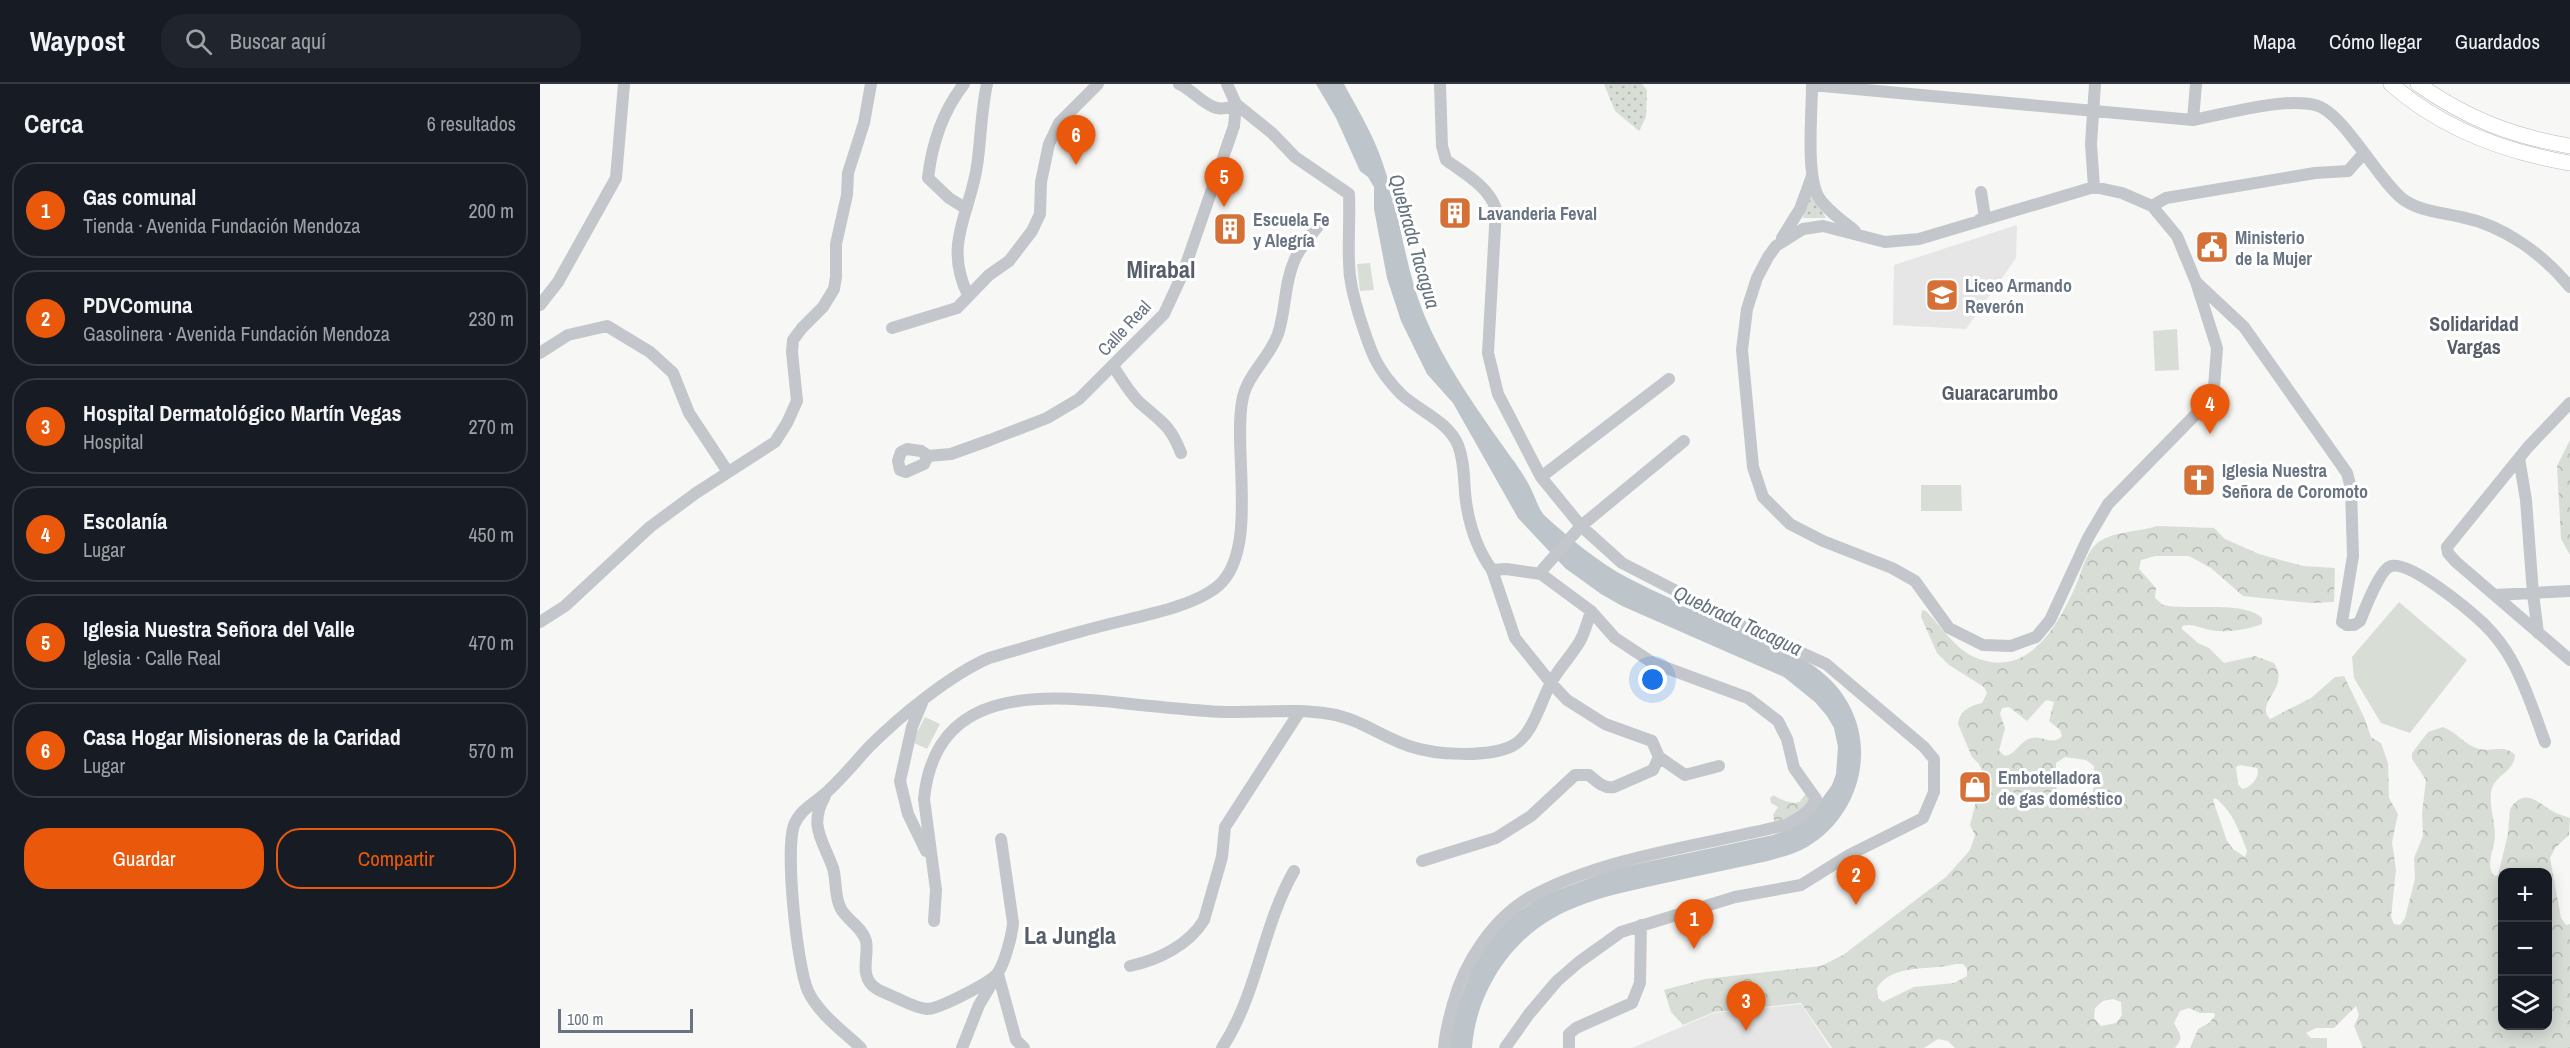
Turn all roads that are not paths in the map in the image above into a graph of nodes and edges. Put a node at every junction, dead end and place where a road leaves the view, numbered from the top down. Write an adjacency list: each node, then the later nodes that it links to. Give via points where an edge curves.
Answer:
1 (624, 84): 32 (street, via 616,178 558,282)
2 (871, 84): 42 (street, via 848,173 836,244 834,288 823,307 793,340 797,401 775,442)
3 (964, 84): 24 (street, via 937,130 928,178)
4 (987, 84): 24 (street, via 973,187)
5 (1098, 84): 31 (street, via 1059,123 1049,144 1041,182 1040,214 1032,231 1009,261)
6 (1179, 84): 14 (street, via 1218,110)
7 (1227, 84): 14 (street)
8 (1440, 84): 43 (street, via 1446,160 1482,187 1492,197 1496,209 1488,353 1498,394)
9 (2095, 84): 15 (street)
10 (2196, 84): 16 (street)
11 (2391, 84): 19 (main road, via 2423,109 2468,134 2516,151)
12 (2418, 84): 17 (main road, via 2482,122)
13 (1904, 88): 15 (street); 20 (street, via 1812,85)
14 (1236, 104): 35 (street, Calle Real, via 1234,126 1184,273 1164,314); 45 (street, via 1295,157 1349,194 1351,289 1367,344 1376,365 1402,394 1449,431 1458,446 1476,542)
15 (2092, 109): 16 (street); 21 (street)
16 (2193, 120): 18 (street, via 2296,102 2315,105 2326,108)
17 (2570, 146)
18 (2364, 153): 23 (street, via 2348,171 2166,198); 30 (street, via 2404,199 2430,211 2482,223 2515,240 2552,265)
19 (2570, 163)
20 (1812, 176): 27 (street, via 1818,196); 28 (street, via 1800,209)
21 (2094, 187): 23 (street, via 2122,193); 25 (street)
22 (1981, 192): 25 (street)
23 (2152, 206): 29 (street, via 2177,236)
24 (965, 208): 31 (street, via 958,232 958,264)
25 (1985, 218): 27 (street, via 1920,238 1885,242)
26 (1318, 226): 55 (street, via 1295,258 1277,335 1244,392 1239,542 1232,569 1225,579 1209,592 1174,607 989,658 968,667)
27 (1859, 234): 28 (street, via 1823,226 1803,229)
28 (1776, 246): 29 (street, via 1756,278 1742,350 1753,467 1762,497 1790,524 1823,542 1915,580 1949,628 1983,645 2011,646 2036,637 2050,620 2108,504 2198,412 2214,387 2217,348)
29 (2196, 282): 57 (street, via 2244,327 2347,473 2353,556 2342,622 2346,626 2361,621 2383,571 2391,566 2403,567 2431,582 2484,624 2512,660)
30 (2570, 287)
31 (968, 295): 33 (street, via 957,308)
32 (540, 305)
33 (892, 328)
34 (540, 353): 42 (street, via 568,335 607,326 650,352 673,373 689,413)
35 (1113, 366): 39 (street, via 1137,400 1174,435); 40 (street, Calle Real, via 1079,399 1047,418 951,453)
36 (1669, 379): 43 (street)
37 (2570, 403): 41 (street)
38 (1684, 441): 44 (street)
39 (1180, 453)
40 (928, 456)
41 (2519, 458): 48 (street); 49 (street, via 2447,547 2448,553)
42 (729, 472): 51 (street, via 650,527 565,606)
43 (1541, 477): 44 (street)
44 (1577, 530): 46 (street); 66 (street, via 1622,563 1833,668 1934,759 1934,792 1923,818 1849,855 1801,885 1735,897)
45 (1492, 570): 46 (street); 54 (street, via 1515,638)
46 (1542, 571): 50 (street)
47 (2570, 591): 48 (street)
48 (2533, 594): 49 (street); 52 (street)
49 (2495, 595): 52 (street)
50 (1591, 611): 54 (street, via 1581,640); 73 (street, via 1615,638 1653,663 1748,698 1778,721 1794,768 1816,799 1802,816 1786,825 1628,861 1575,876 1531,897 1500,921 1470,961 1457,988)
51 (540, 622)
52 (2538, 633): 53 (street)
53 (2570, 660)
54 (1551, 683): 56 (street, via 1527,732 1513,746 1489,753 1417,748 1332,714); 58 (street, via 1567,700 1605,724 1652,741)
55 (922, 702): 60 (street, via 870,746); 62 (street, via 900,781 908,814)
56 (1300, 711): 62 (street, via 1213,712 1035,698 969,716 943,739 925,786); 67 (street, via 1225,826 1222,857 1198,928 1173,949)
57 (2545, 742)
58 (1659, 758): 59 (street, via 1685,775); 63 (street, via 1653,770 1610,788 1589,775 1575,775 1531,816 1496,838)
59 (1719, 765)
60 (827, 793): 68 (street, via 817,810 822,846 833,870 841,908 866,942 865,965 872,986 927,1009 952,1001); 69 (street, via 799,816 794,826 790,870 797,934 808,993)
61 (1001, 839): 68 (street, via 1013,923)
62 (931, 861): 65 (street, via 936,890)
63 (1422, 861)
64 (1294, 871): 72 (street, via 1280,897 1236,1026)
65 (934, 921)
66 (1641, 925): 74 (street, via 1621,932 1557,981); 75 (street, via 1640,983 1632,1003 1576,1028 1569,1034)
67 (1130, 966)
68 (998, 974): 70 (street, via 979,1005); 71 (street, via 1016,1040)
69 (861, 1048)
70 (962, 1048)
71 (1024, 1048)
72 (1222, 1048)
73 (1444, 1048)
74 (1505, 1048)
75 (1569, 1048)

